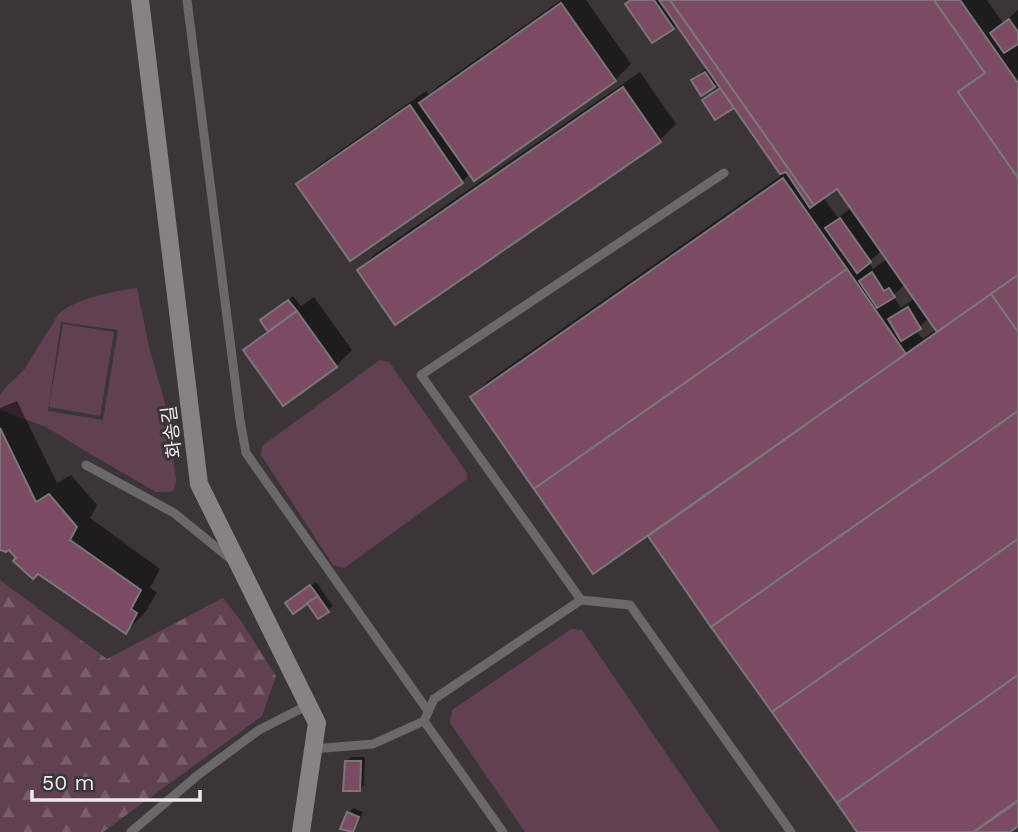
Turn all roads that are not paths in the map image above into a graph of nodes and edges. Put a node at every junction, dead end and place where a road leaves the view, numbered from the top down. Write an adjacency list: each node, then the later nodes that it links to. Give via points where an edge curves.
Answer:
1 (140, 0): 5 (street, 화송길, via 199,484)
2 (187, 0): 8 (lane, via 246,453)
3 (724, 173): 6 (lane, via 421,375)
4 (86, 465): 5 (lane, via 174,513)
5 (239, 565): 7 (street, 화송길)
6 (582, 600): 8 (lane, via 434,699); 14 (lane, via 630,605)
7 (308, 705): 10 (street, 화송길, via 317,723); 11 (lane, via 259,730)
8 (428, 711): 9 (lane)
9 (424, 721): 10 (lane, via 373,744); 13 (lane)
10 (313, 749): 12 (street, 화송길)
11 (131, 832)
12 (301, 832)
13 (503, 832)
14 (791, 832)

